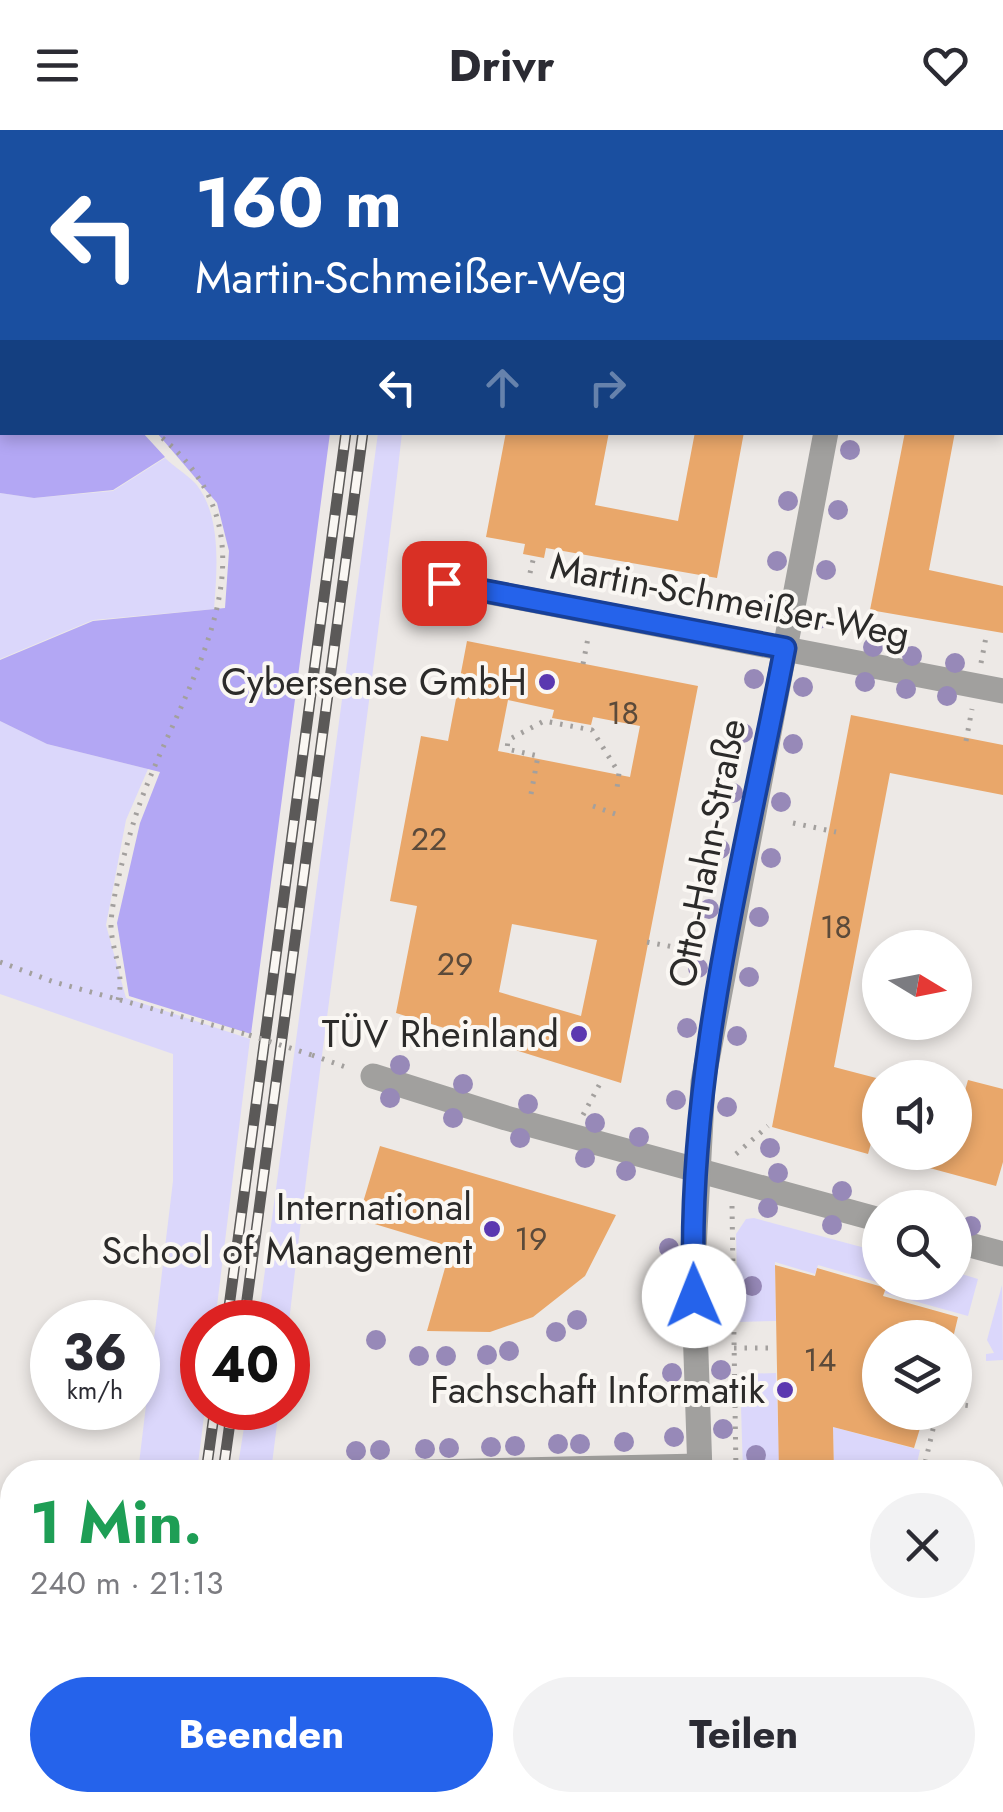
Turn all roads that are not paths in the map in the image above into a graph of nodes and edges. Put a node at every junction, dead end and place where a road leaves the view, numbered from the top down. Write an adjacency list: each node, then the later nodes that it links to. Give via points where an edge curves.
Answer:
1 (825, 435): 3 (street, Otto-Hahn-Straße)
2 (444, 583): 3 (street, Martin-Schmeißer-Weg)
3 (785, 648): 4 (street, Martin-Schmeißer-Weg); 6 (street, Otto-Hahn-Straße, via 716,994)
4 (1003, 691)
5 (373, 1076): 6 (street)
6 (696, 1170): 7 (street); 10 (street, Otto-Hahn-Straße)
7 (862, 1215)
8 (972, 1245): 9 (street)
9 (1003, 1254)
10 (699, 1460)

